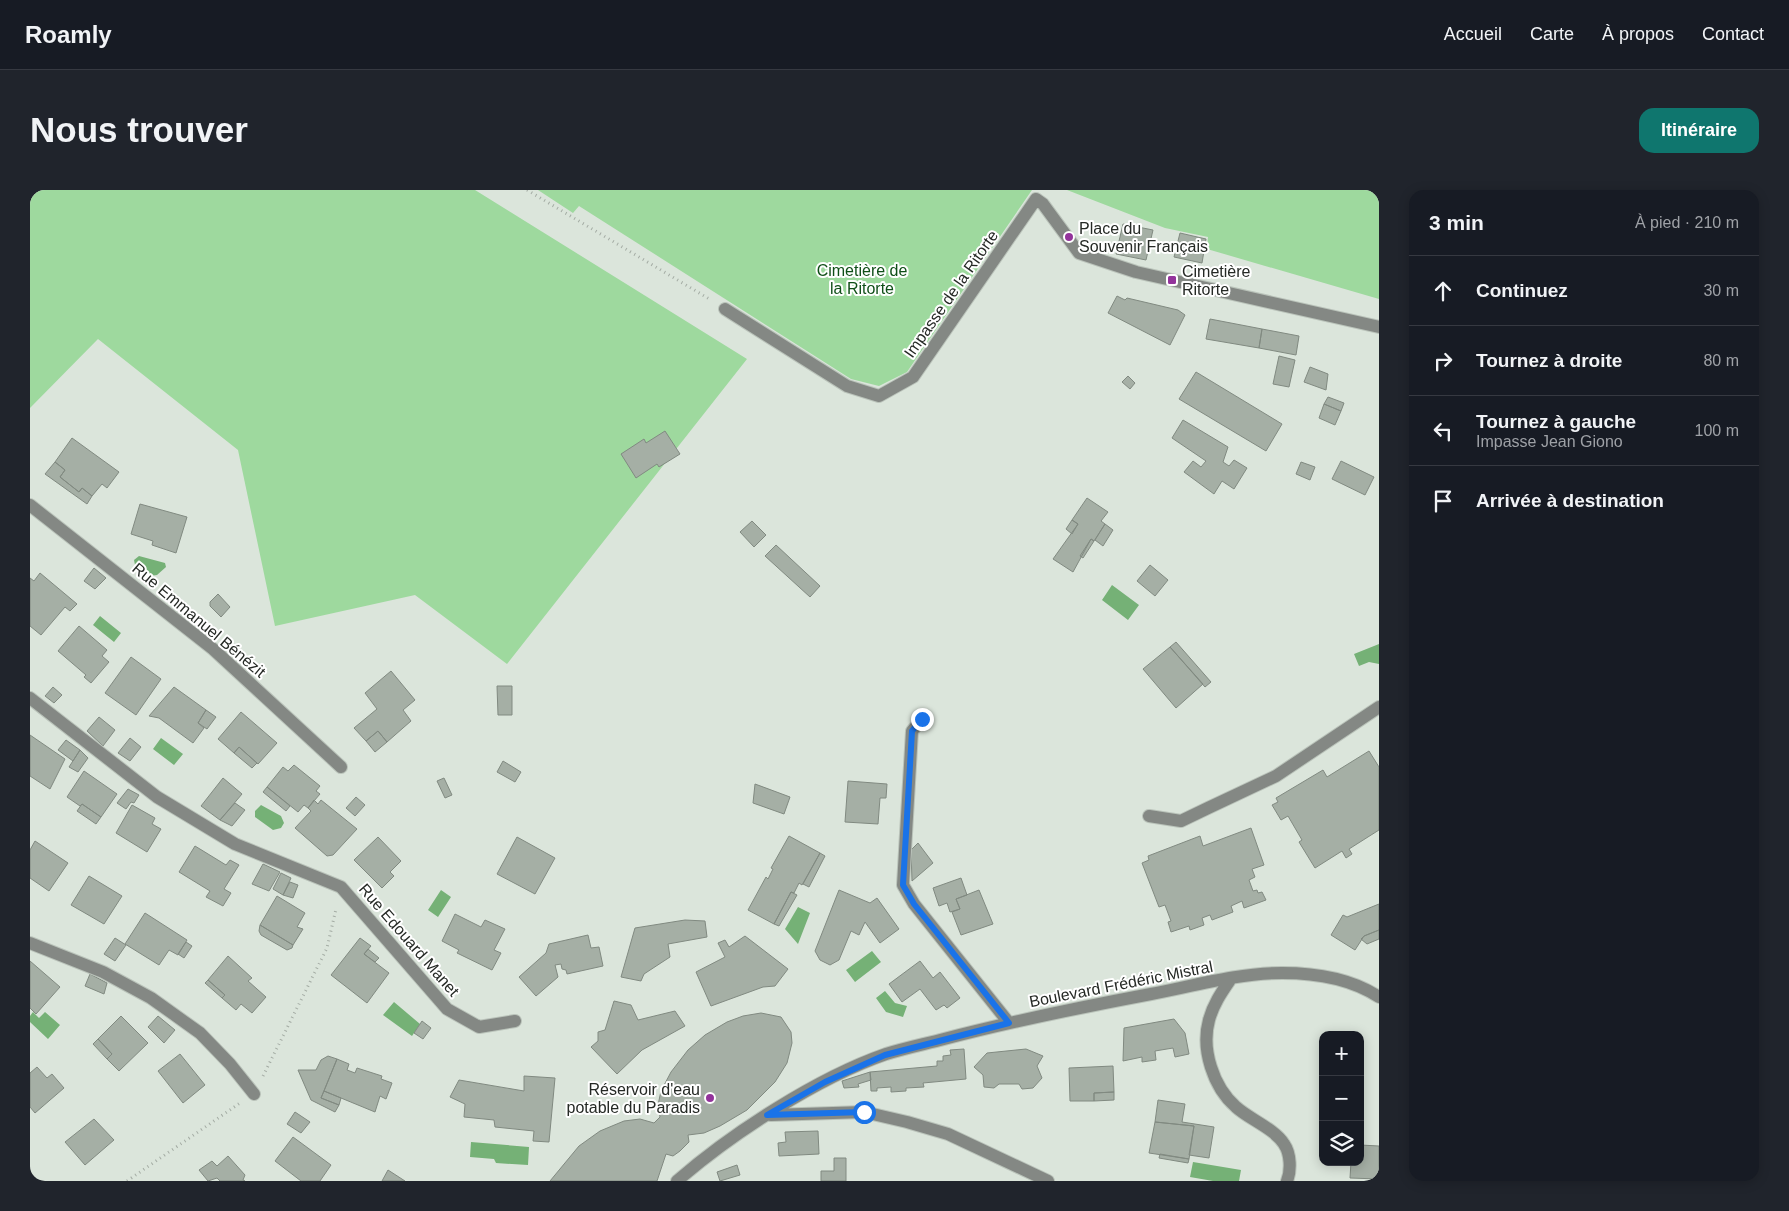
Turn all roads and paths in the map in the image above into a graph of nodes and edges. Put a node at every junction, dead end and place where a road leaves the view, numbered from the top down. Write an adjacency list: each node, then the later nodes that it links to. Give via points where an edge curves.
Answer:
1 (527, 190): 2 (path)
2 (725, 309): 3 (street, Impasse de la Ritorte, via 847,386 879,396 913,377 1036,199 1079,253 1136,272)
3 (1379, 327)
4 (30, 505): 8 (street, Rue Emmanuel Bénézit, via 213,649)
5 (30, 698): 10 (street, Rue Edouard Manet, via 157,797 235,844)
6 (1379, 707): 9 (street, via 1276,776 1217,804 1181,821)
7 (922, 719): 15 (street, via 912,731 903,885 914,904)
8 (341, 767)
9 (1149, 816)
10 (341, 886): 14 (street, Rue Edouard Manet, via 447,1009 479,1027); 16 (path, via 327,948)
11 (30, 943): 16 (street, via 103,972 151,998 200,1033)
12 (1230, 980): 13 (street, Boulevard Frédéric Mistral, via 1280,973 1312,974 1337,978); 15 (street, Boulevard Frédéric Mistral); 21 (street, Boulevard Frédéric Mistral, via 1215,1003 1208,1022 1210,1064 1220,1088 1236,1107 1284,1144 1289,1159)
13 (1379, 997)
14 (515, 1021)
15 (1009, 1023): 17 (street, Boulevard Frédéric Mistral, via 885,1055 825,1082)
16 (254, 1094): 18 (path)
17 (767, 1115): 19 (street, Boulevard Frédéric Mistral); 20 (street, via 864,1112 899,1120 948,1134)
18 (127, 1181)
19 (677, 1181)
20 (1048, 1181)
21 (1287, 1181)

